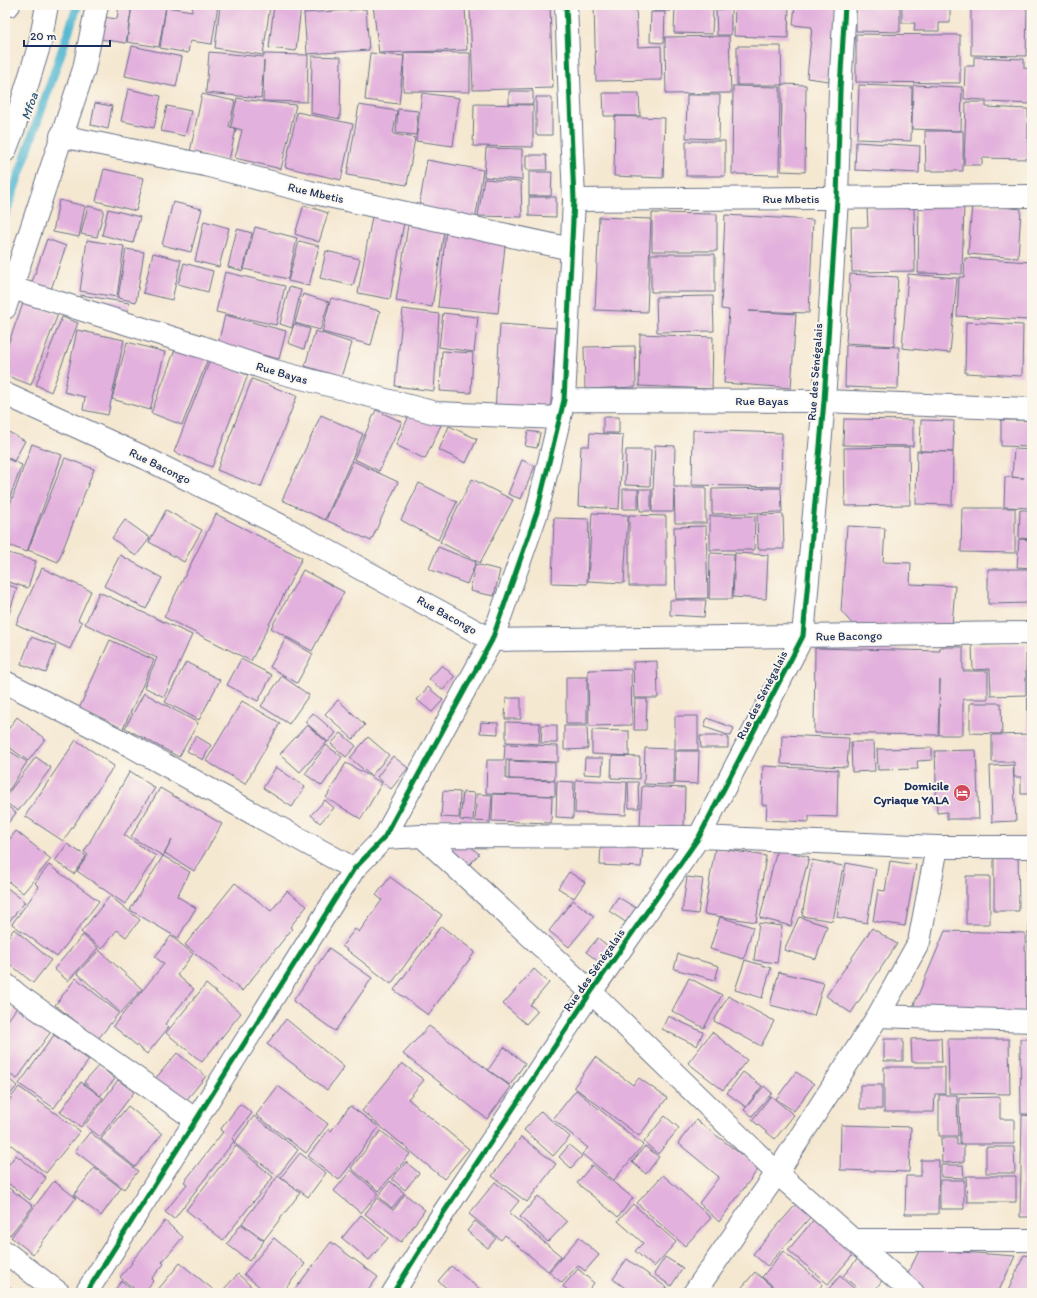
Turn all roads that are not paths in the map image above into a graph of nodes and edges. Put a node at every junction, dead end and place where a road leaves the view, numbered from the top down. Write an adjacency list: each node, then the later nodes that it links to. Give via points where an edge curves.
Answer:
1 (5, 5): 2 (street)
2 (9, 5)
3 (47, 5): 8 (street, via 40,43)
4 (97, 5): 7 (street, via 84,69)
5 (566, 5): 11 (street)
6 (845, 5): 10 (street, Rue des Sénégalais)
7 (61, 136): 12 (street, Rue Mbetis, via 204,164 310,192); 13 (street)
8 (5, 151)
9 (1032, 196): 10 (street, Rue Mbetis)
10 (837, 199): 11 (street, Rue Mbetis); 16 (street, Rue des Sénégalais)
11 (574, 200): 12 (street)
12 (571, 249): 17 (street)
13 (12, 288): 14 (street); 17 (street, Rue Bayas, via 267,369 436,413)
14 (5, 308)
15 (5, 394): 21 (street, Rue Bacongo, via 141,456 284,527)
16 (824, 401): 17 (street, Rue Bayas); 18 (street, Rue Bayas); 20 (street, Rue des Sénégalais)
17 (562, 409): 21 (street, via 537,512)
18 (1032, 409)
19 (1032, 633): 20 (street, Rue Bacongo)
20 (803, 636): 21 (street, Rue Bacongo); 24 (street, Rue des Sénégalais)
21 (492, 640): 25 (street)
22 (5, 682): 28 (street, via 131,746)
23 (422, 836): 24 (street); 25 (street); 30 (street)
24 (699, 837): 26 (street); 30 (street, Rue des Sénégalais)
25 (384, 838): 28 (street)
26 (937, 847): 27 (street); 31 (street, via 919,942)
27 (1032, 847)
28 (354, 869): 33 (street)
29 (5, 984): 33 (street)
30 (591, 992): 34 (street); 40 (street, Rue des Sénégalais)
31 (878, 1016): 32 (street); 34 (street)
32 (1032, 1021)
33 (196, 1120): 39 (street)
34 (777, 1173): 35 (street); 41 (street)
35 (853, 1240): 36 (street); 42 (street)
36 (1032, 1240)
37 (5, 1252): 38 (street)
38 (59, 1293)
39 (86, 1293)
40 (393, 1293)
41 (694, 1293)
42 (913, 1293)

